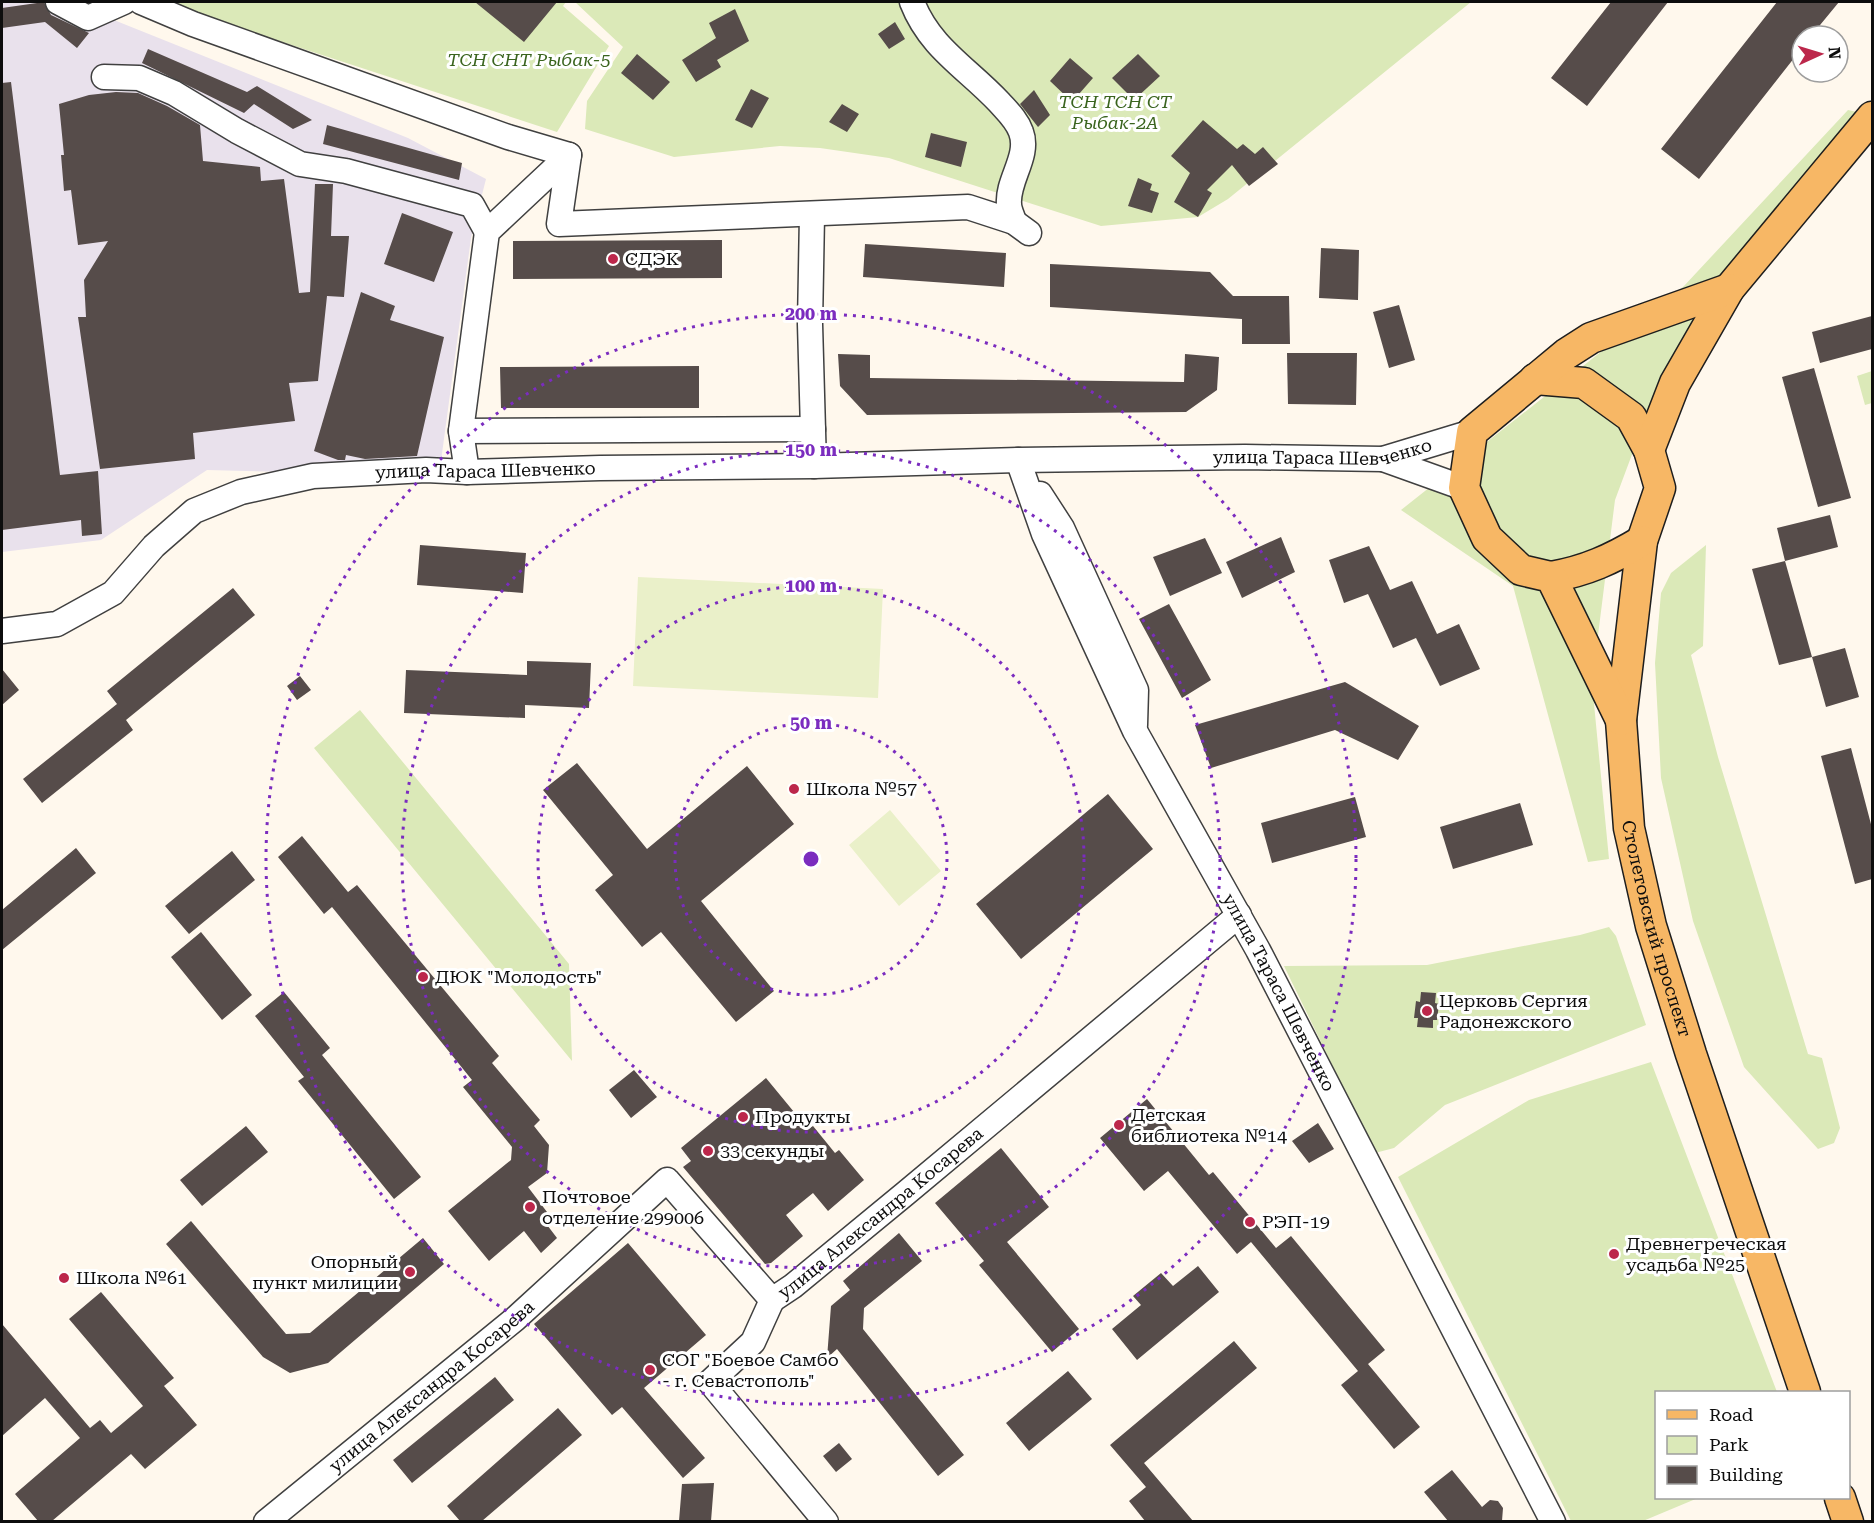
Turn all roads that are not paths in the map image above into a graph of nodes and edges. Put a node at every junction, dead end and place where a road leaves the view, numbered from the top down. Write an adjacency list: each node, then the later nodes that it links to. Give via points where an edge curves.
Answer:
1 (58, 2): 2 (street, via 88,18)
2 (124, 2)
3 (141, 2): 7 (street, via 508,137)
4 (912, 2): 8 (street, via 921,25 993,96 1022,134 1022,152 1009,204 1021,227 969,207)
5 (104, 76): 9 (street, via 139,78 156,85 300,164 346,171 472,205)
6 (1872, 117): 10 (main road)
7 (569, 155): 8 (street, via 559,224); 9 (street)
8 (812, 215): 12 (street)
9 (487, 232): 13 (street)
10 (1728, 289): 11 (main road, улица Тараса Шевченко, via 1591,338); 15 (main road, via 1675,383)
11 (1535, 379): 14 (main road, улица Тараса Шевченко); 15 (main road, via 1584,383 1631,417)
12 (813, 429): 13 (street); 18 (street)
13 (461, 431): 19 (street)
14 (1472, 432): 17 (street, улица Тараса Шевченко); 20 (main road)
15 (1649, 450): 21 (main road, Столетовский проспект, via 1660,488)
16 (1018, 459): 17 (street, улица Тараса Шевченко); 18 (street, улица Тараса Шевченко); 25 (street, улица Тараса Шевченко, via 1044,534 1135,731)
17 (1383, 459): 20 (street)
18 (814, 466): 19 (street, улица Тараса Шевченко)
19 (467, 472): 23 (street, улица Тараса Шевченко, via 426,470 313,476 241,492 194,511 154,546 113,593 57,624)
20 (1464, 488): 22 (main road, via 1487,538 1521,570)
21 (1642, 541): 22 (main road, via 1582,572); 24 (main road, Столетовский проспект)
22 (1551, 577): 24 (main road)
23 (2, 631)
24 (1621, 720): 27 (main road, Столетовский проспект, via 1629,828 1651,926)
25 (1239, 915): 26 (street, улица Александра Косарева); 31 (street, улица Тараса Шевченко)
26 (772, 1300): 29 (street, улица Александра Косарева, via 667,1180 515,1319); 30 (street, via 753,1342 710,1382)
27 (1805, 1391)
28 (1841, 1499): 32 (main road)
29 (266, 1521)
30 (826, 1521)
31 (1553, 1521)
32 (1848, 1521)

